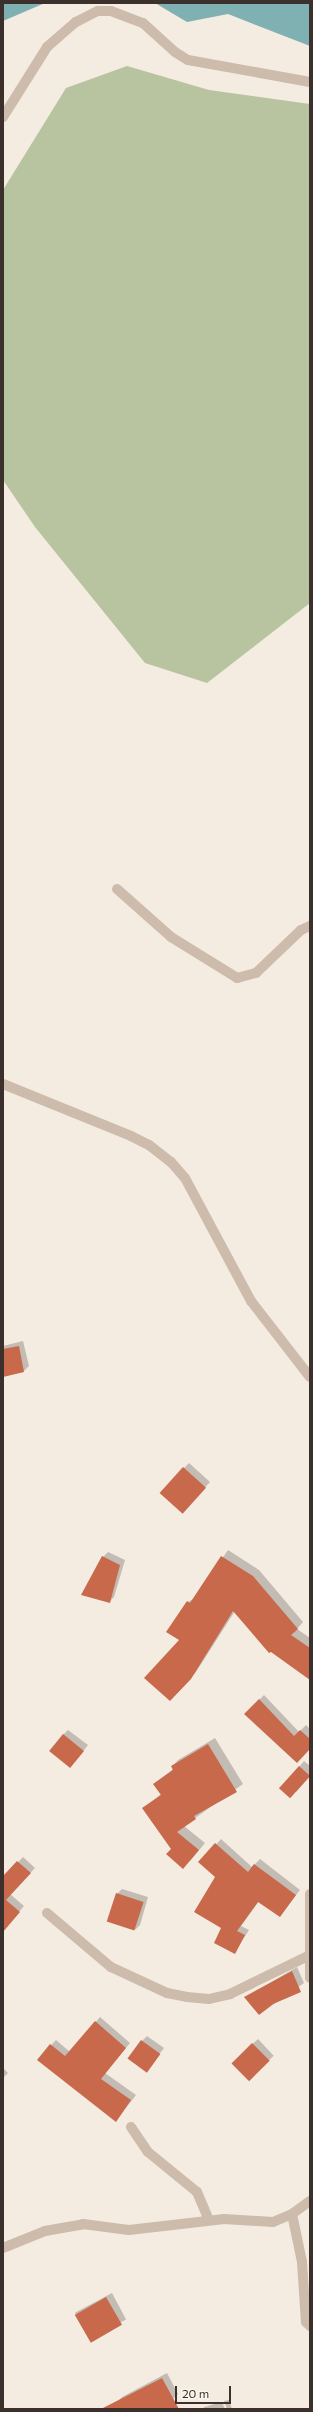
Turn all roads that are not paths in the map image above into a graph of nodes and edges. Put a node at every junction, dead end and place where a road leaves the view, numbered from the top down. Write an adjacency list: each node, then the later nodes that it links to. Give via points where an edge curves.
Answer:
1 (310, 82): 2 (street, via 188,60 175,52 144,23 111,11 98,11 76,22 47,47)
2 (3, 117)
3 (117, 889): 4 (street, via 171,937 237,978 256,973 301,930)
4 (310, 926)
5 (3, 1084): 6 (street, via 131,1136 149,1145 171,1162 192,1190 251,1301)
6 (310, 1378)
7 (310, 1894): 9 (street)
8 (47, 1913): 9 (street, via 111,1967 168,1993 187,1998 209,1998 230,1994)
9 (310, 1956): 10 (street)
10 (310, 1978)
11 (131, 2127): 14 (street, via 148,2152 196,2192)
12 (310, 2201): 13 (street)
13 (292, 2214): 14 (street, via 273,2222); 16 (street, via 302,2262 306,2322)
14 (209, 2220): 15 (street, via 129,2230 83,2224 45,2231)
15 (3, 2248)
16 (310, 2326)

